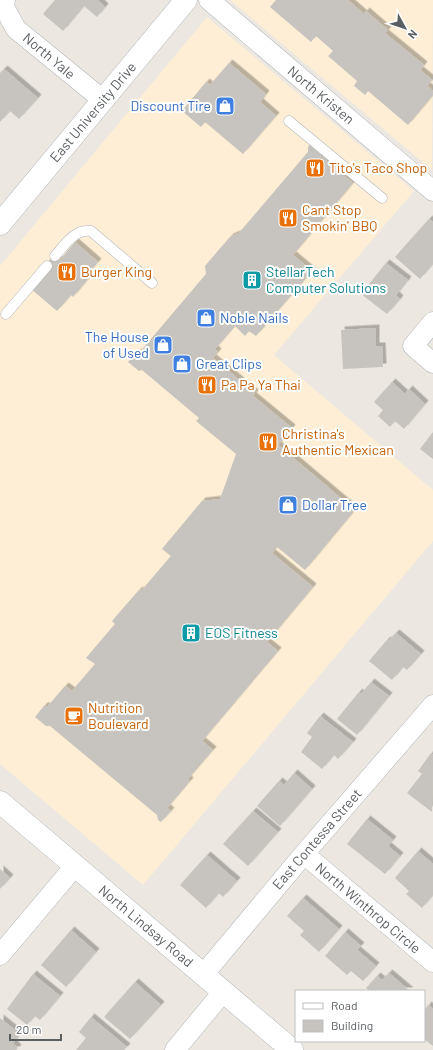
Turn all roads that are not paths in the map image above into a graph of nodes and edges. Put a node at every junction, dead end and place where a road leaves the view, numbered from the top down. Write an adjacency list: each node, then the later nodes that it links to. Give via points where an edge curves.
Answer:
1 (186, 0): 4 (main road, East University Drive)
2 (209, 0): 6 (street, North Kristen)
3 (4, 2): 4 (street, North Yale, via 16,29)
4 (103, 100): 8 (main road, East University Drive)
5 (289, 121): 7 (lane)
6 (433, 191)
7 (382, 198)
8 (0, 224)
9 (55, 256): 11 (lane, via 76,233 91,231)
10 (46, 266): 12 (lane)
11 (152, 283)
12 (6, 314)
13 (433, 322): 14 (street, via 413,346)
14 (433, 363)
15 (433, 705): 17 (street, East Contessa Street)
16 (0, 802): 18 (main road, North Lindsay Road)
17 (304, 854): 20 (street, North Winthrop Circle); 21 (street, East Contessa Street)
18 (75, 866): 19 (street); 21 (main road, North Lindsay Road)
19 (0, 955)
20 (433, 962)
21 (203, 975): 22 (main road, North Lindsay Road)
22 (223, 992): 23 (street); 24 (main road, North Lindsay Road)
23 (175, 1050)
24 (292, 1050)

